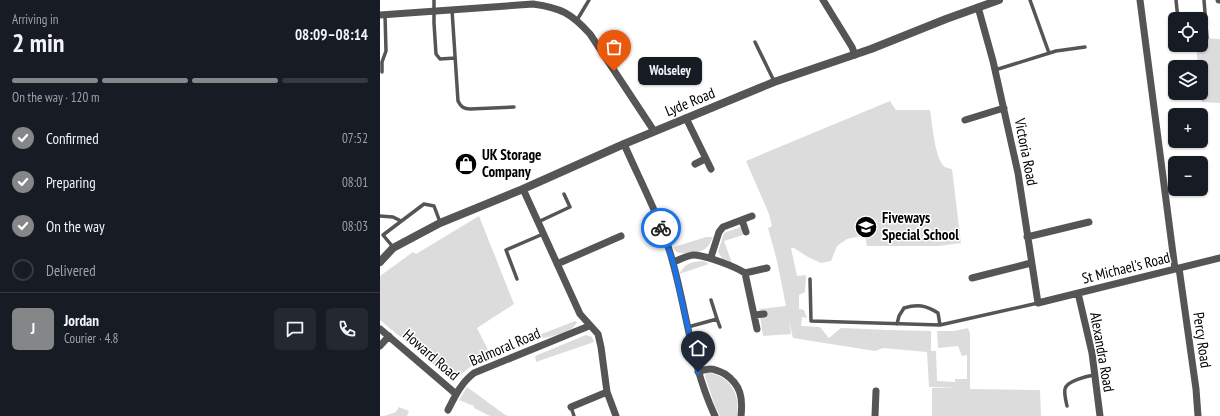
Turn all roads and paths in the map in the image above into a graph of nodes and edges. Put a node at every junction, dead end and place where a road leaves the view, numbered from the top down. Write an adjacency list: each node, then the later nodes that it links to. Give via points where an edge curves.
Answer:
1 (434, 0): 11 (lane)
2 (589, 0): 15 (lane)
3 (823, 0): 19 (street)
4 (1000, 0): 9 (street, Lyde Road)
5 (1030, 0): 18 (lane)
6 (1140, 0): 55 (street, Percy Road)
7 (1176, 0): 12 (lane)
8 (1204, 0): 13 (lane)
9 (980, 5): 19 (street, Lyde Road); 21 (street, Victoria Road)
10 (452, 10): 11 (street); 15 (street, via 533,4 552,6); 20 (lane)
11 (434, 11): 14 (street); 20 (lane, via 436,56 440,59)
12 (1177, 12)
13 (1205, 12)
14 (383, 15): 22 (lane, via 386,51)
15 (577, 20): 28 (street, via 590,34)
16 (755, 42): 23 (lane)
17 (1085, 46): 18 (lane)
18 (1049, 53): 21 (lane)
19 (855, 55): 23 (street, Lyde Road)
20 (455, 58): 24 (lane, via 458,101 461,106 465,109)
21 (995, 70): 25 (street, Victoria Road)
22 (382, 72)
23 (774, 82): 26 (street, Lyde Road)
24 (514, 107)
25 (1004, 108): 27 (street); 46 (street, Victoria Road, via 1018,173)
26 (686, 118): 28 (street, Lyde Road); 30 (street)
27 (965, 120)
28 (654, 131): 29 (street, Lyde Road)
29 (624, 144): 33 (street, Lyde Road); 51 (street, via 656,214)
30 (706, 159): 31 (street); 32 (street)
31 (695, 164)
32 (710, 169)
33 (523, 189): 39 (street); 41 (street, Lyde Road)
34 (564, 194): 39 (lane, via 570,207)
35 (380, 216): 38 (lane, via 393,217)
36 (752, 216): 37 (street)
37 (742, 220): 42 (street); 48 (street, via 723,227)
38 (401, 221): 41 (lane, via 424,204 434,206); 44 (lane)
39 (538, 222): 43 (street)
40 (1089, 222): 46 (street)
41 (440, 223): 47 (street, Lyde Road)
42 (746, 232)
43 (543, 234): 52 (street); 57 (lane, via 506,250)
44 (382, 235): 47 (lane)
45 (621, 236): 52 (street)
46 (1027, 238): 53 (street, Victoria Road)
47 (394, 248): 50 (street, Lyde Road)
48 (711, 257): 51 (street, via 694,255); 56 (street)
49 (1220, 258): 55 (street, St Michael's Road)
50 (380, 262)
51 (673, 262): 69 (street)
52 (557, 264): 68 (street, via 580,314)
53 (1031, 264): 58 (street); 62 (street, Victoria Road)
54 (767, 268): 56 (street)
55 (1177, 268): 60 (street, St Michael's Road); 89 (street, Percy Road)
56 (745, 273): 64 (street)
57 (517, 278)
58 (972, 278)
59 (810, 279): 66 (lane, via 811,321)
60 (1078, 293): 62 (street, St Michael's Road); 76 (street, Alexandra Road, via 1092,353)
61 (711, 300): 65 (lane)
62 (1038, 303): 67 (lane)
63 (764, 314): 64 (street)
64 (755, 315): 72 (street)
65 (717, 320): 69 (lane); 70 (lane)
66 (897, 324): 67 (lane); 67 (lane, via 904,308 912,306 930,307 938,313)
67 (940, 325)
68 (589, 326): 78 (street, via 598,334 602,347); 79 (street, Balmoral Road, via 474,373 465,379)
69 (688, 327): 75 (street)
70 (720, 327)
71 (380, 329): 73 (street, Howard Road)
72 (757, 329)
73 (389, 336): 74 (street, Howard Road); 79 (street, Howard Road)
74 (380, 346)
75 (698, 372): 85 (street); 86 (street, via 710,369 722,372 734,380 740,391)
76 (1094, 375): 80 (lane, via 1066,386); 88 (street, Alexandra Road)
77 (876, 391): 87 (street)
78 (607, 392): 81 (street); 84 (street)
79 (456, 394): 82 (street, Balmoral Road)
80 (1067, 406)
81 (571, 407): 83 (lane)
82 (448, 410)
83 (574, 416)
84 (616, 416)
85 (715, 416)
86 (741, 416)
87 (875, 416)
88 (1100, 416)
89 (1198, 416)

